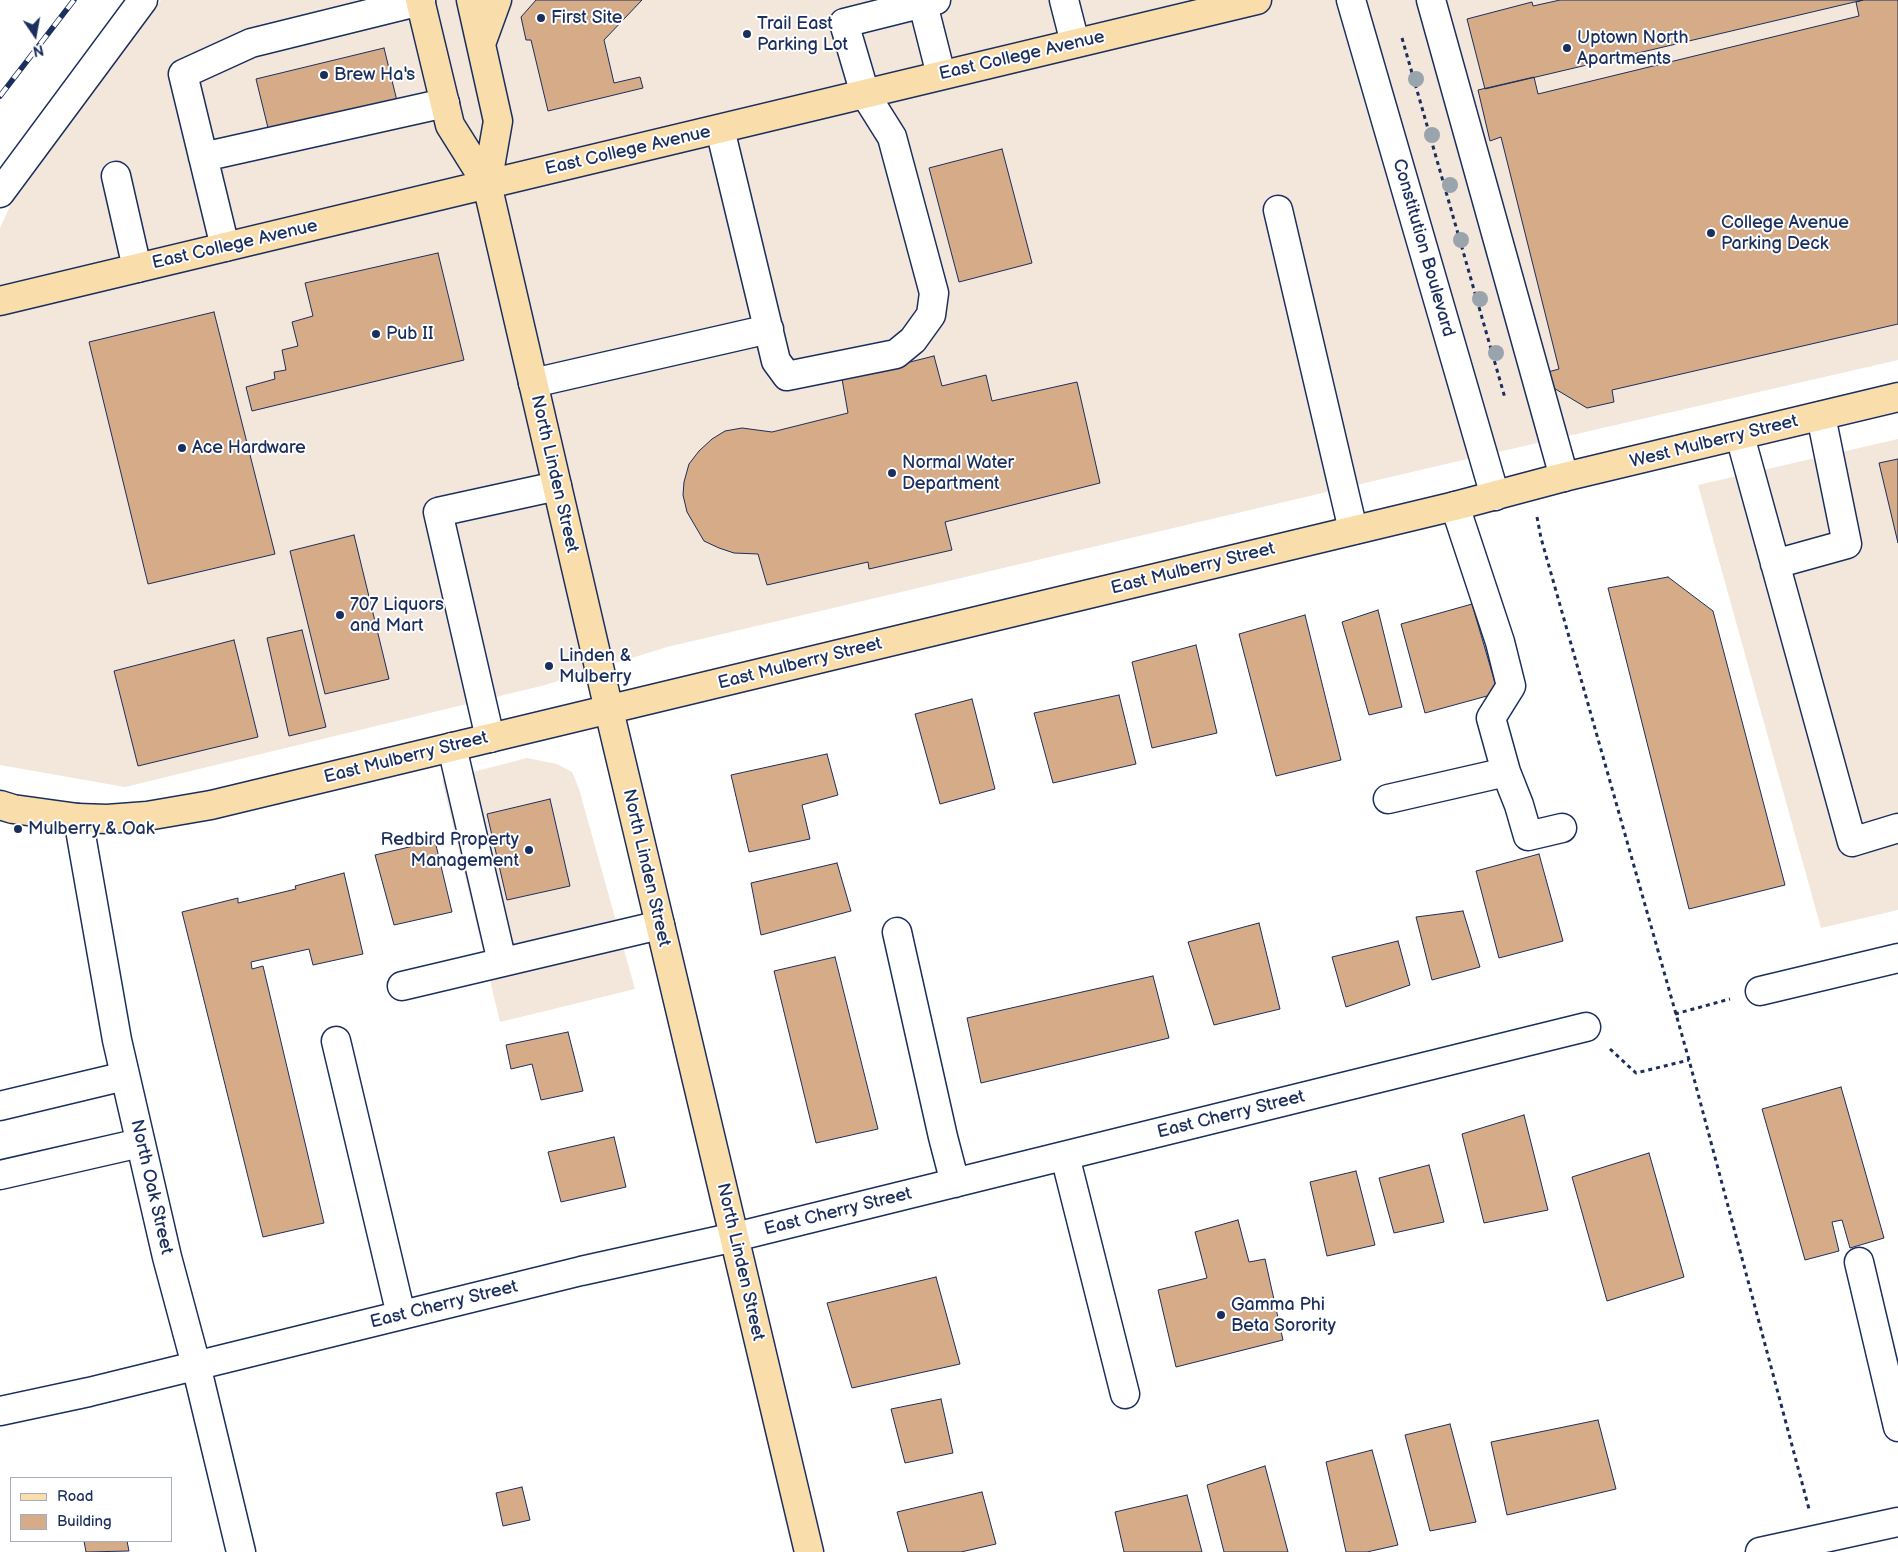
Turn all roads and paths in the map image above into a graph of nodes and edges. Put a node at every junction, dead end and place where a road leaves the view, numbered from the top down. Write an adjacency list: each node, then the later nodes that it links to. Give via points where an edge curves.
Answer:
1 (143, 0): 20 (street)
2 (420, 0): 15 (main road); 17 (street, via 252,43 183,74)
3 (471, 0): 12 (main road)
4 (497, 0): 12 (main road)
5 (1064, 0): 11 (street)
6 (1257, 0): 11 (main road, East College Avenue)
7 (1351, 0): 34 (street, Constitution Boulevard)
8 (1431, 0): 31 (street)
9 (930, 2): 13 (street); 14 (street, via 844,23)
10 (1402, 38): 28 (path)
11 (1075, 43): 13 (main road, East College Avenue)
12 (480, 44): 19 (main road, via 498,121)
13 (941, 75): 14 (main road, East College Avenue)
14 (865, 94): 16 (main road, East College Avenue); 25 (street, via 892,136 934,293 930,315 914,340 896,354 787,376 776,361)
15 (445, 103): 17 (street); 19 (main road, via 450,125)
16 (720, 129): 19 (main road, East College Avenue); 25 (street)
17 (203, 156): 22 (street)
18 (116, 176): 23 (street)
19 (487, 184): 22 (main road, East College Avenue); 26 (main road, North Linden Street)
20 (0, 193)
21 (1278, 210): 36 (street)
22 (225, 247): 23 (main road, East College Avenue)
23 (138, 268): 24 (main road, East College Avenue)
24 (0, 301)
25 (769, 330): 26 (street)
26 (533, 383): 32 (main road, North Linden Street)
27 (1898, 398): 29 (main road, West Mulberry Street)
28 (1506, 402)
29 (1820, 416): 30 (main road, West Mulberry Street); 37 (street, via 1847,544)
30 (1740, 436): 31 (main road, West Mulberry Street); 37 (street)
31 (1564, 477): 33 (main road, West Mulberry Street)
32 (557, 486): 38 (main road, North Linden Street); 39 (street, via 438,512)
33 (1531, 487): 34 (main road, East Mulberry Street); 53 (path, via 1541,538)
34 (1495, 496): 35 (main road, East Mulberry Street)
35 (1455, 506): 36 (main road, East Mulberry Street); 41 (street, via 1500,642 1511,686 1491,718)
36 (1354, 530): 38 (main road, East Mulberry Street)
37 (1775, 564): 46 (street, via 1852,842)
38 (608, 710): 39 (main road, East Mulberry Street); 47 (main road, North Linden Street)
39 (490, 738): 40 (main road, East Mulberry Street)
40 (452, 747): 44 (main road, East Mulberry Street, via 211,805 147,816); 50 (street)
41 (1506, 772): 42 (street); 45 (street, via 1528,836)
42 (1388, 799)
43 (0, 805): 44 (main road, East Mulberry Street)
44 (72, 817): 57 (street, North Oak Street)
45 (1562, 828)
46 (1898, 828)
47 (660, 925): 50 (street); 63 (main road, North Linden Street)
48 (897, 932): 62 (street)
49 (1898, 958): 52 (street)
50 (502, 962): 51 (street)
51 (402, 986)
52 (1760, 991): 53 (path)
53 (1676, 1014): 56 (path)
54 (1586, 1027): 56 (path, via 1636,1073); 60 (street, East Cherry Street)
55 (336, 1041): 65 (street)
56 (1688, 1060): 71 (path)
57 (125, 1076): 58 (street); 59 (street, North Oak Street)
58 (0, 1106)
59 (140, 1143): 61 (street); 66 (street, North Oak Street)
60 (1065, 1156): 62 (street, East Cherry Street); 67 (street)
61 (0, 1175)
62 (955, 1183): 63 (street, East Cherry Street)
63 (735, 1238): 65 (street, East Cherry Street); 73 (main road, North Linden Street)
64 (1859, 1262): 69 (street)
65 (401, 1315): 66 (street, East Cherry Street)
66 (196, 1365): 68 (street, East Cherry Street); 72 (street, North Oak Street)
67 (1126, 1394)
68 (0, 1411)
69 (1898, 1427)
70 (1898, 1522): 71 (street)
71 (1818, 1538): 74 (street)
72 (241, 1552)
73 (809, 1552)
74 (1760, 1552)

